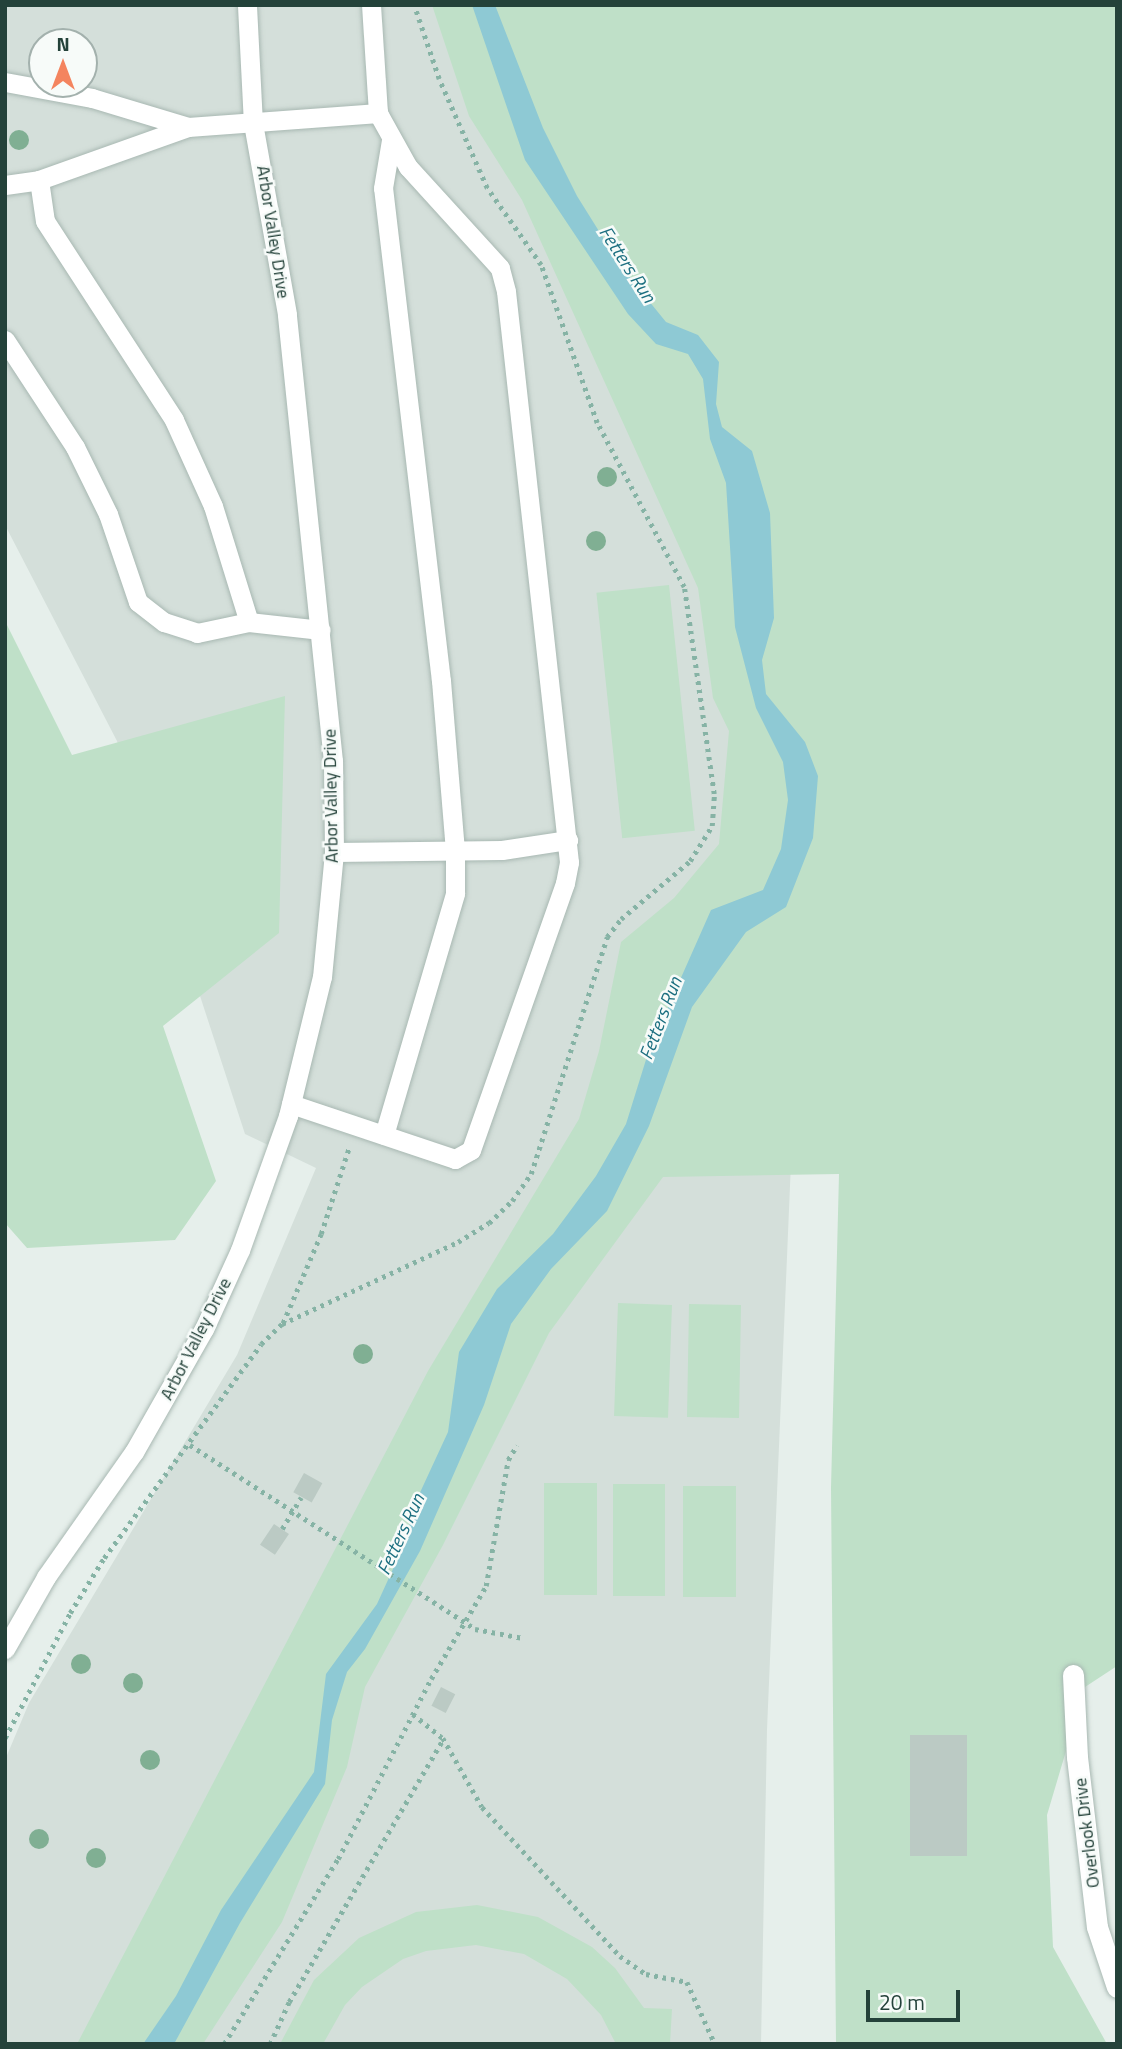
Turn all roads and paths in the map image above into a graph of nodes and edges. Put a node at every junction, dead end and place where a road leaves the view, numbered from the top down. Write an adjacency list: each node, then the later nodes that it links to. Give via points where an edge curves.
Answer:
1 (247, 5): 5 (lane, Arbor Valley Drive)
2 (371, 5): 4 (lane)
3 (5, 82): 6 (lane, via 92,98)
4 (378, 113): 5 (lane); 7 (lane)
5 (253, 124): 6 (lane); 12 (lane, Arbor Valley Drive, via 286,314 303,504)
6 (188, 127): 8 (lane)
7 (391, 140): 13 (lane, via 408,167 500,268); 14 (lane, via 383,188 441,681)
8 (39, 180): 9 (lane); 11 (lane, via 45,221 174,420 213,506)
9 (5, 185)
10 (5, 340): 11 (lane, via 75,447 107,514 138,602 164,622 197,632)
11 (249, 622): 12 (lane)
12 (321, 630): 15 (lane, Arbor Valley Drive, via 333,761)
13 (568, 840): 14 (lane, via 502,850); 18 (lane, via 565,883 471,1150 455,1159)
14 (455, 851): 15 (lane); 18 (lane, via 454,893)
15 (334, 852): 16 (lane, Arbor Valley Drive, via 322,977)
16 (291, 1104): 17 (lane); 27 (lane, Arbor Valley Drive, via 240,1250 178,1380 134,1452 46,1577)
17 (356, 1126): 18 (lane); 19 (path, via 321,1234)
18 (384, 1135)
19 (282, 1324)
20 (190, 1444): 23 (path)
21 (517, 1445): 25 (path, via 508,1460 486,1586)
22 (301, 1497): 23 (path)
23 (291, 1513): 24 (path); 25 (path)
24 (282, 1529)
25 (465, 1623): 26 (path, via 499,1636); 29 (path)
26 (523, 1638)
27 (5, 1649)
28 (1073, 1675): 31 (street, Overlook Drive, via 1097,1927)
29 (413, 1714): 30 (path); 32 (path, via 338,1859)
30 (443, 1738): 33 (path, via 331,1937 289,2002); 34 (path, via 482,1807 621,1956 646,1974 687,1982)
31 (1117, 1987)
32 (224, 2044)
33 (270, 2044)
34 (715, 2044)

